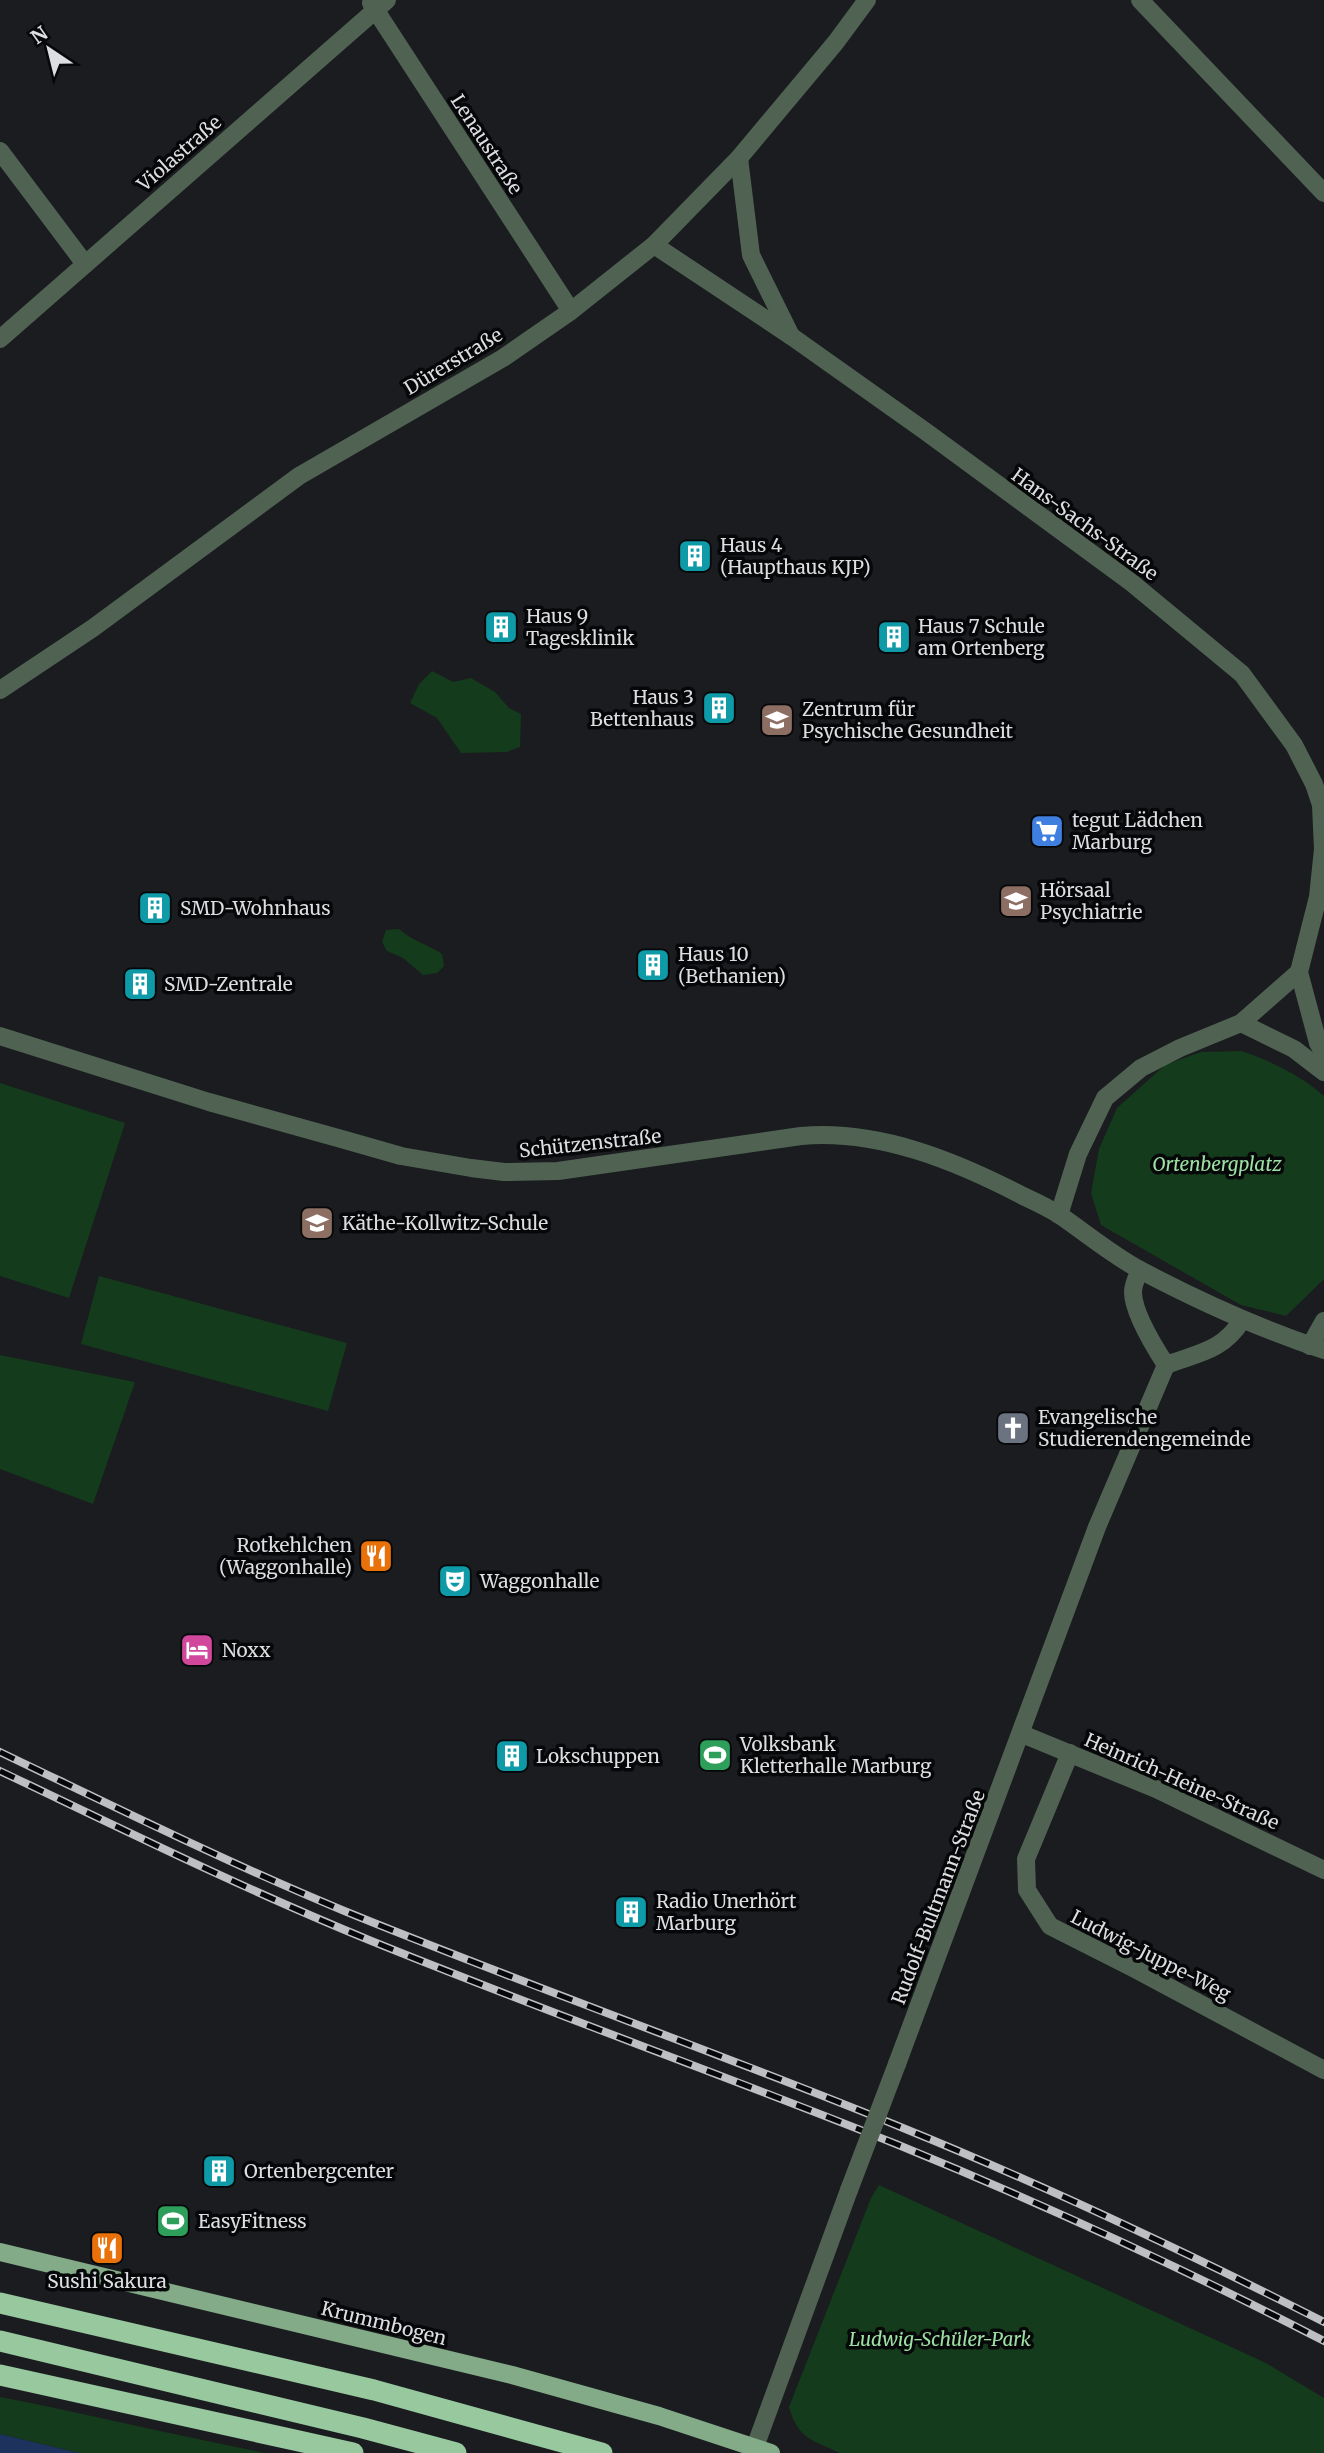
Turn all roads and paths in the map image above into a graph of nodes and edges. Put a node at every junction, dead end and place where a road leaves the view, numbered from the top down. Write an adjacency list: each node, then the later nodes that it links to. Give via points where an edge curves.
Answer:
1 (867, 0): 5 (street, Dürerstraße)
2 (1140, 0): 6 (street)
3 (377, 3): 8 (street, Violastraße); 9 (street, Lenaustraße)
4 (0, 150): 8 (street)
5 (739, 158): 7 (street, Dürerstraße); 10 (street, Hans-Sachs-Straße, via 751,255)
6 (1324, 193)
7 (654, 245): 9 (street, Dürerstraße); 10 (street, Hans-Sachs-Straße)
8 (85, 264): 11 (street, Violastraße)
9 (571, 311): 12 (street, Dürerstraße, via 503,358 299,476 93,628)
10 (792, 336): 13 (street, Hans-Sachs-Straße, via 1132,583 1242,674 1294,745 1321,805 1318,897)
11 (0, 339)
12 (0, 690)
13 (1298, 972): 14 (street); 16 (street)
14 (1241, 1023): 17 (street, via 1294,1049); 18 (street, via 1141,1068 1105,1098 1078,1154)
15 (0, 1036): 18 (street, Schützenstraße, via 401,1156 471,1168 558,1171 828,1133 916,1151 986,1176)
16 (1324, 1054)
17 (1324, 1072)
18 (1059, 1215): 19 (street)
19 (1140, 1270): 20 (street); 23 (street, via 1134,1298 1151,1342)
20 (1242, 1320): 22 (street); 23 (street, via 1221,1345)
21 (1324, 1321): 22 (street)
22 (1317, 1348)
23 (1166, 1365): 24 (street, Rudolf-Bultmann-Straße, via 1097,1527)
24 (1022, 1734): 25 (street, Heinrich-Heine-Straße); 32 (street, Rudolf-Bultmann-Straße, bridge, via 849,2190)
25 (1070, 1753): 26 (street, Heinrich-Heine-Straße); 27 (street, Ludwig-Juppe-Weg, via 1026,1859 1027,1890 1050,1926)
26 (1324, 1870)
27 (1324, 2070)
28 (0, 2252): 32 (main road, Krummbogen, via 512,2375)
29 (0, 2303): 35 (highway, via 374,2390)
30 (0, 2341): 34 (highway)
31 (0, 2375): 33 (highway)
32 (763, 2450)
33 (353, 2453)
34 (456, 2453)
35 (602, 2453)

